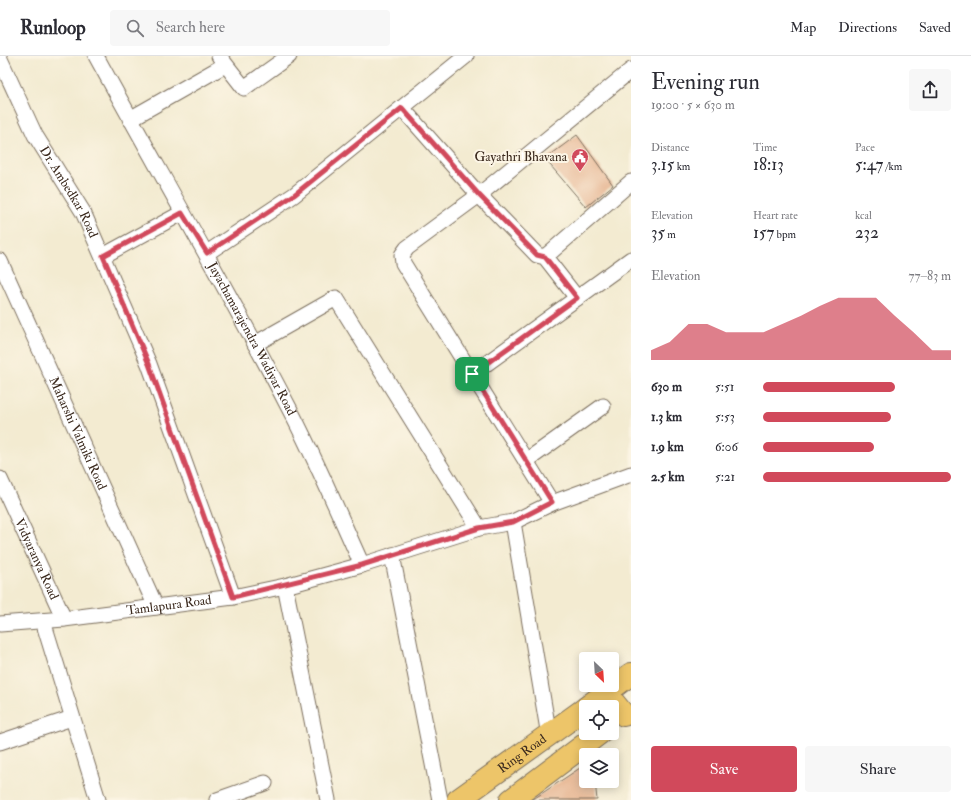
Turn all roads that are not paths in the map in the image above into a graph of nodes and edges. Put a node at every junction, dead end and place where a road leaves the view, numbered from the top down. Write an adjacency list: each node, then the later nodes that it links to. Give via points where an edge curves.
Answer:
1 (96, 56): 8 (street, Jayachamarajendra Wadiyar Road)
2 (289, 56): 5 (street, via 244,88)
3 (466, 56): 7 (street)
4 (0, 59): 13 (street, Dr. Ambedkar Road, via 35,135 83,212)
5 (222, 61): 8 (street)
6 (631, 70): 10 (street)
7 (402, 108): 10 (street); 12 (street, via 294,195)
8 (130, 119): 11 (street, Jayachamarajendra Wadiyar Road)
9 (631, 182): 14 (street)
10 (479, 195): 14 (street, via 537,255); 19 (street, via 406,248 402,255 403,263)
11 (182, 213): 12 (street, Jayachamarajendra Wadiyar Road); 13 (street)
12 (207, 253): 18 (street, Jayachamarajendra Wadiyar Road)
13 (103, 256): 30 (street, Dr. Ambedkar Road, via 149,364)
14 (545, 257): 17 (street)
15 (631, 259): 17 (street)
16 (0, 261): 31 (street, Maharshi Valmiki Road)
17 (577, 298): 19 (street)
18 (255, 344): 26 (street, via 336,298); 28 (street, Jayachamarajendra Wadiyar Road, via 289,407)
19 (472, 374): 21 (street)
20 (603, 406): 21 (street)
21 (526, 461): 24 (street)
22 (631, 474): 24 (street, Tamlapura Road)
23 (0, 478): 32 (street, Vidyaranya Road)
24 (552, 502): 25 (street, Tamlapura Road)
25 (513, 522): 26 (street, Tamlapura Road); 41 (street)
26 (479, 528): 27 (street, Tamlapura Road)
27 (392, 555): 28 (street, Tamlapura Road); 48 (street)
28 (362, 565): 29 (street, Tamlapura Road)
29 (284, 586): 30 (street, Tamlapura Road); 47 (street)
30 (233, 597): 31 (street, Tamlapura Road)
31 (156, 607): 32 (street, Tamlapura Road)
32 (64, 618): 33 (street, Tamlapura Road)
33 (42, 621): 34 (street, Tamlapura Road); 40 (street)
34 (0, 624)
35 (631, 674): 36 (main road, Ring Road)
36 (606, 693): 37 (main road, Ring Road); 39 (main road)
37 (596, 700)
38 (579, 712): 41 (main road, Ring Road)
39 (622, 716)
40 (72, 718): 43 (street); 45 (street)
41 (549, 736): 49 (main road, Ring Road)
42 (591, 740): 50 (main road)
43 (0, 742)
44 (265, 783): 46 (street)
45 (98, 800)
46 (217, 800)
47 (328, 800)
48 (440, 800)
49 (458, 800)
50 (511, 800)

